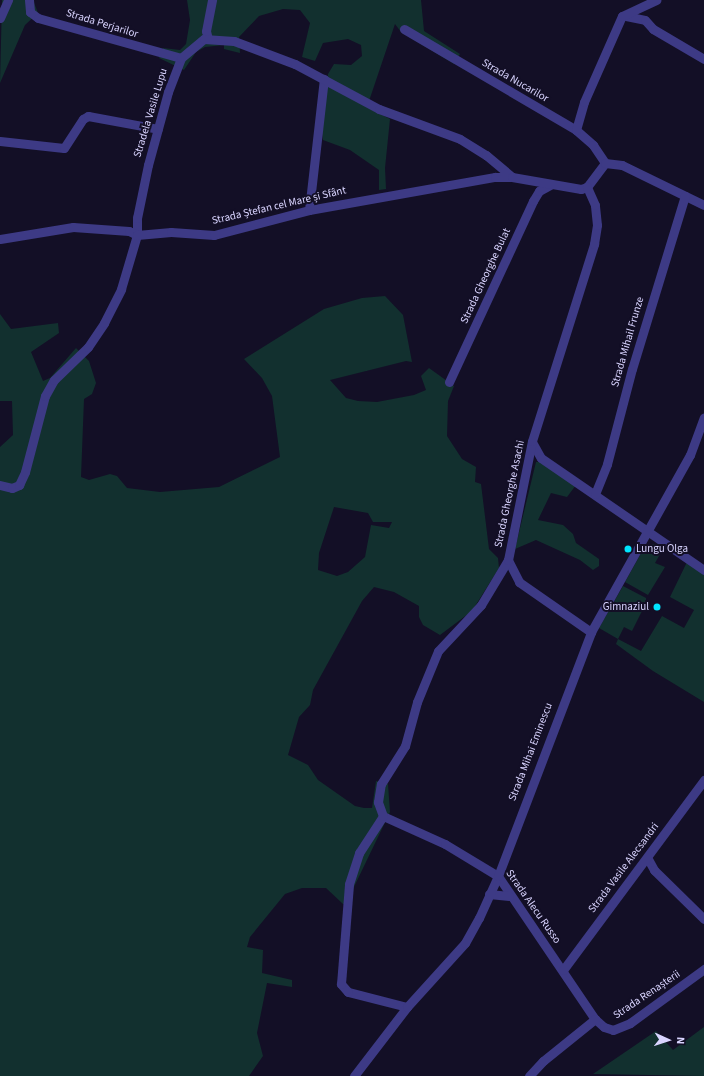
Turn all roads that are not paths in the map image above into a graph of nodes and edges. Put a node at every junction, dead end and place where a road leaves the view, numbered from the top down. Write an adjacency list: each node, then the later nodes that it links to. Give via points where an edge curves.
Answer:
1 (8, 0): 6 (street)
2 (29, 0): 9 (street, Strada Perjarilor, via 30,12 38,18)
3 (212, 0): 8 (street, via 206,31)
4 (657, 0): 5 (street)
5 (622, 16): 10 (street, via 645,20 653,30); 13 (street, via 584,102)
6 (0, 18)
7 (404, 29): 13 (street, Strada Nucarilor)
8 (208, 39): 9 (street, Stradela Vasile Lupu, via 195,44); 11 (street, via 234,41 296,64)
9 (181, 58): 12 (street, Stradela Vasile Lupu)
10 (704, 59)
11 (324, 79): 16 (street, via 379,108 460,139 486,154); 21 (street)
12 (158, 129): 14 (street, via 88,116 83,119 64,148); 22 (street, Stradela Vasile Lupu, via 137,218)
13 (576, 130): 15 (street, Strada Nucarilor, via 594,145)
14 (0, 141)
15 (605, 163): 18 (street); 19 (street, via 622,165)
16 (512, 176): 17 (street, Strada Ștefan cel Mare și Sfânt); 21 (street, Strada Ștefan cel Mare și Sfânt)
17 (550, 185): 18 (street, Strada Ștefan cel Mare și Sfânt); 24 (street, Strada Gheorghe Bulat, via 539,191 533,201)
18 (587, 188): 26 (street, Strada Gheorghe Asachi, via 596,218 594,244)
19 (685, 196): 20 (street); 28 (street, Strada Mihail Frunze, via 632,369 607,464)
20 (704, 205)
21 (309, 210): 22 (street, Strada Ștefan cel Mare și Sfânt, via 214,235 165,232)
22 (138, 235): 23 (street, via 129,231 73,227); 27 (street, via 121,289 104,323 88,347 54,380 45,396 25,472 19,485 12,488)
23 (0, 239)
24 (449, 382)
25 (704, 417): 29 (street, Strada Mihai Eminescu, via 690,455)
26 (532, 441): 28 (street, via 541,458); 30 (street, Strada Gheorghe Asachi)
27 (0, 485)
28 (595, 494): 29 (street)
29 (647, 530): 31 (street); 32 (street, Strada Mihai Eminescu)
30 (508, 560): 32 (street, via 520,582); 34 (street, Strada Gheorghe Asachi, via 481,605 438,651 417,702 405,746 381,784 378,802)
31 (704, 570)
32 (591, 632): 36 (street, Strada Mihai Eminescu)
33 (704, 780): 35 (street, Strada Vasile Alecsandri)
34 (383, 816): 36 (street, Strada Alecu Russo, via 445,844); 42 (street, via 359,853 349,884 349,918 340,980 348,992)
35 (648, 858): 39 (street, via 654,870); 41 (street, Strada Vasile Alecsandri)
36 (498, 876): 37 (street, Strada Mihai Eminescu); 38 (street, Strada Alecu Russo)
37 (489, 894): 38 (street); 42 (street, Strada Mihai Eminescu, via 464,943)
38 (509, 896): 41 (street, Strada Alecu Russo)
39 (704, 919)
40 (704, 968): 43 (street, Strada Renașterii, via 620,1029 613,1030)
41 (563, 970): 43 (street, Strada Alecu Russo)
42 (407, 1007): 44 (street, Strada Mihai Eminescu)
43 (595, 1019): 45 (street, via 543,1061)
44 (359, 1075)
45 (529, 1076)

